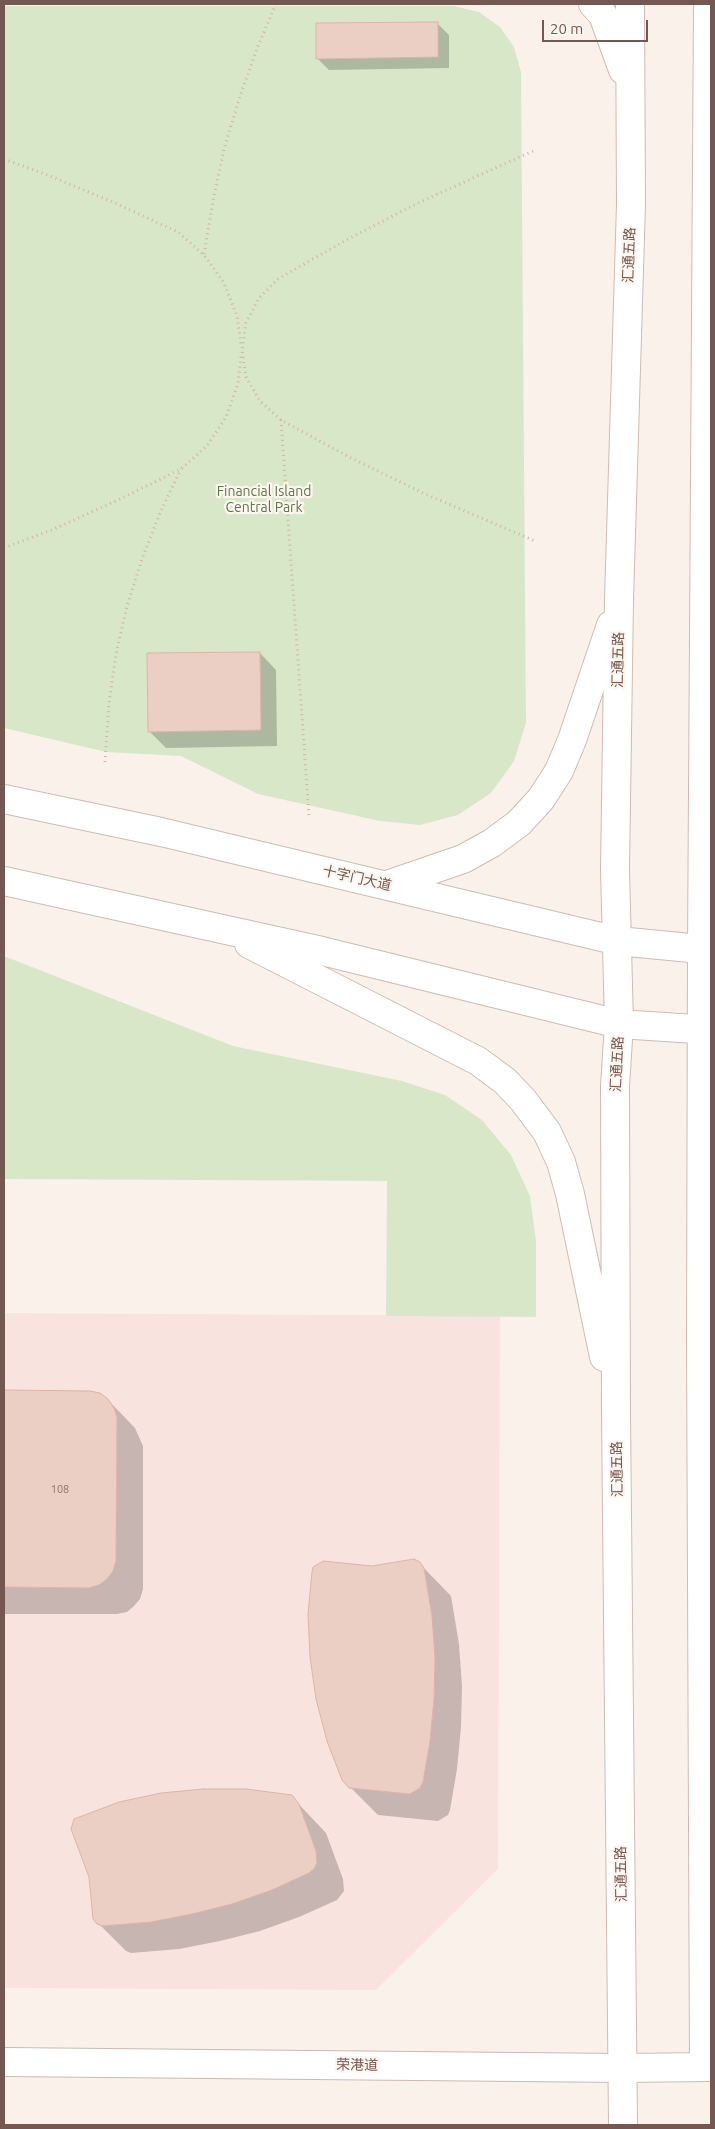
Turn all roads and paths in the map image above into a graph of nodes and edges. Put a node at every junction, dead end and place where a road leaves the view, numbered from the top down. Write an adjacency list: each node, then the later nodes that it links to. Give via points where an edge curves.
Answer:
1 (276, 4): 9 (path, via 246,79 224,148)
2 (593, 4): 5 (main road, via 603,15)
3 (630, 4): 5 (main road, 汇通五路)
4 (708, 4): 6 (main road)
5 (629, 90): 15 (main road, 汇通五路, via 631,204)
6 (709, 103): 16 (main road)
7 (532, 151): 10 (path, via 420,202 278,279 259,298 246,322)
8 (4, 159): 9 (path, via 178,232)
9 (204, 255): 10 (path, via 231,299)
10 (242, 350): 11 (path, via 246,377 260,401); 12 (path, via 238,384 226,417 207,446)
11 (280, 420): 13 (path, via 423,493); 19 (path)
12 (181, 469): 14 (path, via 54,529); 17 (path, via 156,522 127,606 112,683)
13 (535, 541)
14 (4, 548)
15 (619, 600): 21 (main road, via 572,740 559,771 541,799 519,823 492,844 463,859); 23 (main road, 汇通五路)
16 (707, 750): 24 (main road)
17 (105, 762)
18 (4, 799): 21 (main road, 十字门大道)
19 (309, 816)
20 (4, 881): 22 (main road)
21 (387, 885): 23 (main road, 十字门大道)
22 (212, 926): 25 (main road); 29 (main road, via 478,1061 505,1081 523,1100 547,1132 561,1162)
23 (618, 941): 24 (main road, 十字门大道); 25 (main road, 汇通五路)
24 (707, 950): 26 (main road)
25 (619, 1024): 26 (main road); 29 (main road, 汇通五路, via 615,1086)
26 (707, 1030): 28 (main road)
27 (711, 1293): 28 (main road)
28 (701, 1340): 31 (main road)
29 (616, 1413): 32 (main road, 汇通五路)
30 (4, 2062): 32 (main road, 荣港道)
31 (708, 2067): 32 (main road, 荣港道)
32 (622, 2068): 33 (main road, 汇通五路); 34 (main road)
33 (623, 2125)
34 (643, 2125)

